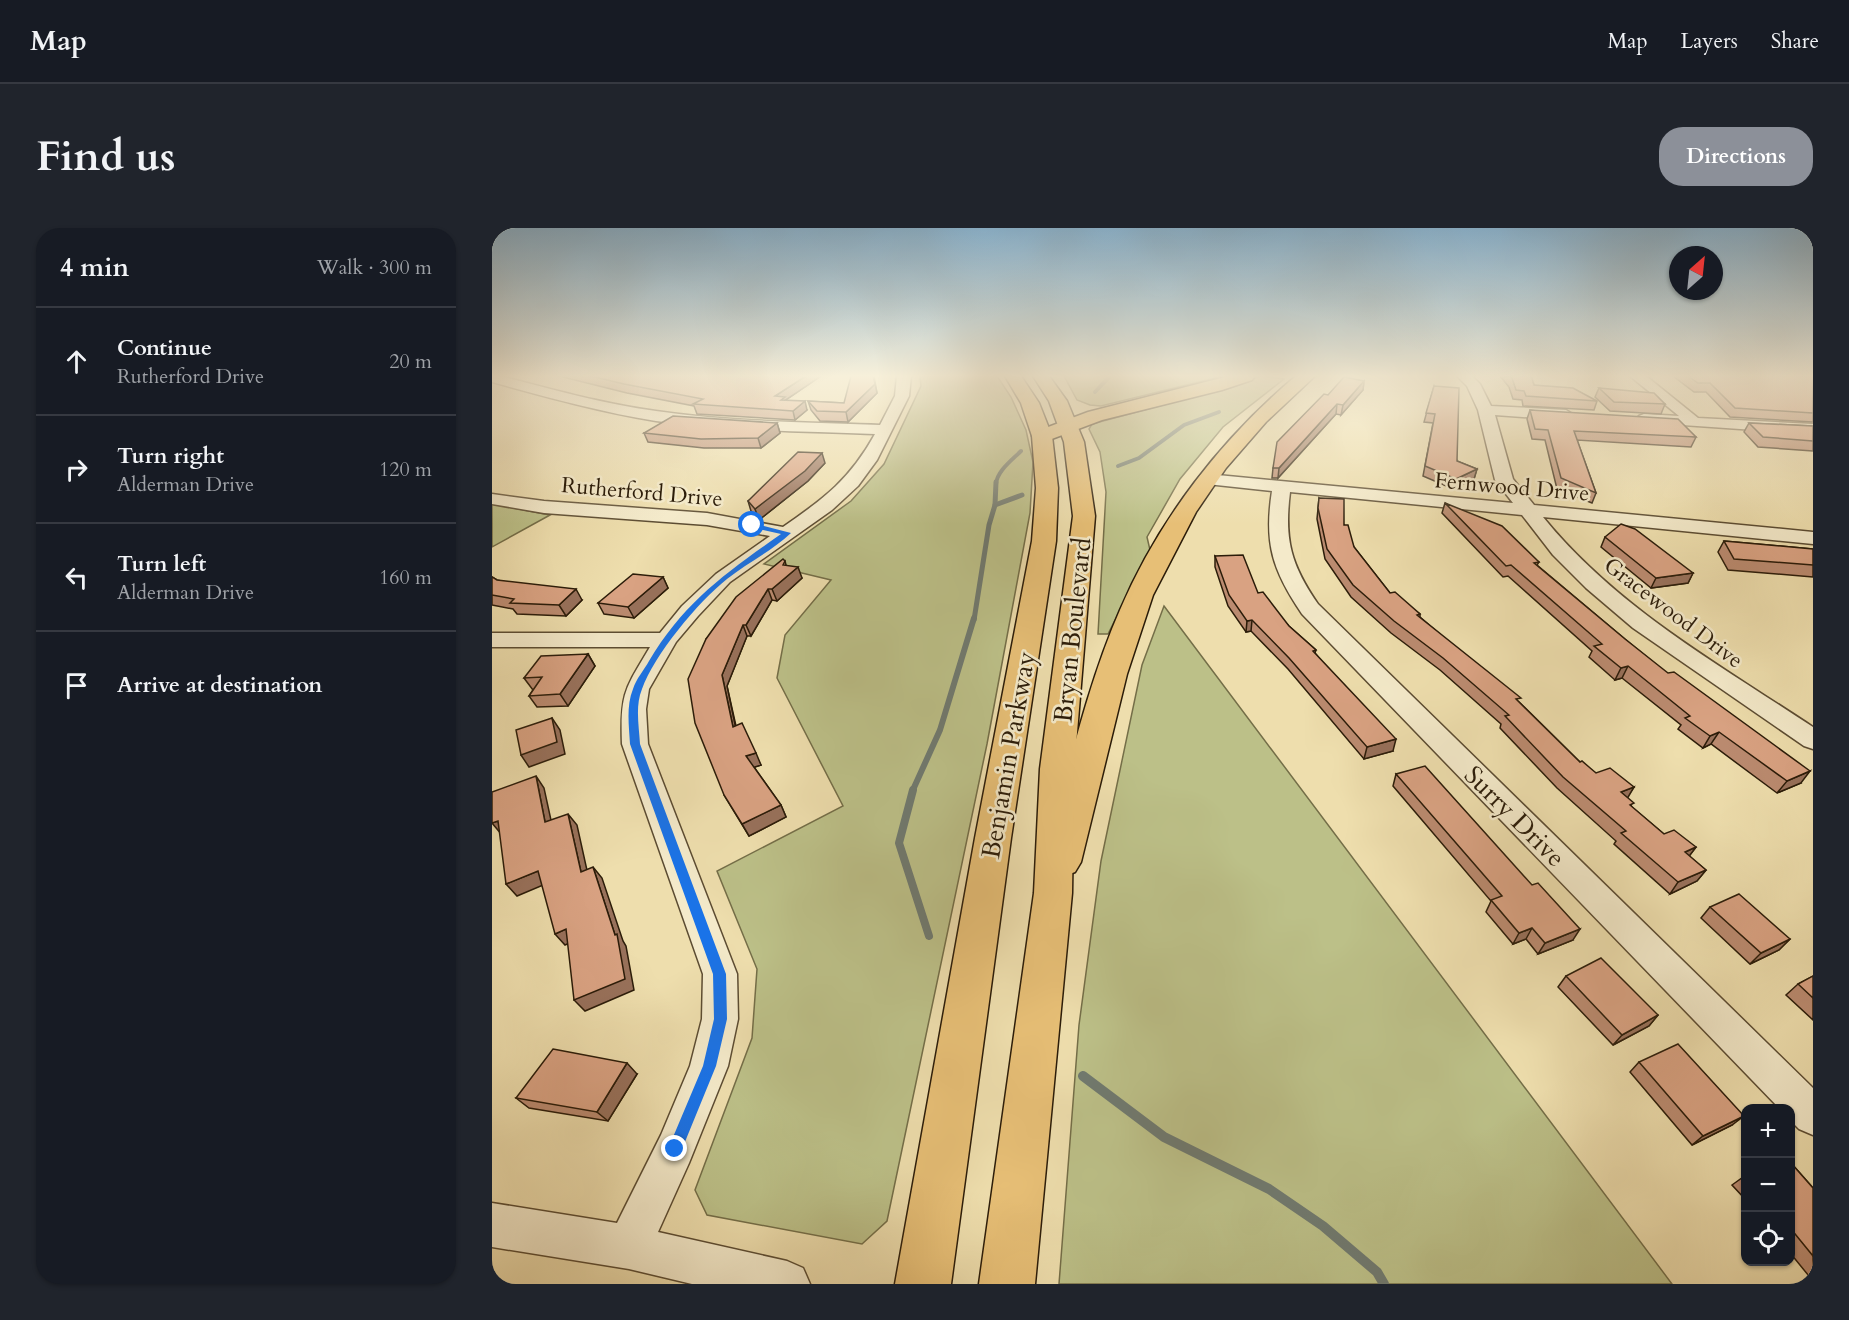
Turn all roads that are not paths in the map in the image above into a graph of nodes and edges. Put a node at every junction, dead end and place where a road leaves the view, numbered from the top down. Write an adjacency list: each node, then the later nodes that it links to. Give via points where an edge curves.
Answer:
1 (772, 425): 10 (street)
2 (887, 425): 10 (street)
3 (1050, 425): 11 (main road, Bryan Boulevard)
4 (1056, 425): 11 (main road, Bryan Boulevard)
5 (1070, 425): 11 (main road)
6 (1250, 425): 12 (main road)
7 (1490, 425): 15 (street, Gracewood Drive, via 1504,480)
8 (1750, 425): 9 (street)
9 (1813, 429)
10 (885, 430): 16 (street, via 852,482)
11 (1055, 431): 21 (main road, Bryan Boulevard, via 1074,442 1084,516 1057,769); 26 (main road, Benjamin Parkway, via 1046,465 1044,541)
12 (1207, 479): 13 (street, Fernwood Drive); 21 (main road, via 1162,550 1133,610)
13 (1282, 486): 15 (street, Fernwood Drive); 22 (street, Surry Drive, via 1276,522 1278,552 1290,580 1310,609)
14 (492, 499): 16 (street, Rutherford Drive, via 544,507 707,519)
15 (1527, 511): 17 (street, Fernwood Drive); 20 (street, Gracewood Drive, via 1593,584 1641,623)
16 (787, 533): 19 (street, via 723,578)
17 (1813, 538)
18 (492, 640): 19 (street)
19 (666, 640): 24 (street, via 637,689 633,710 635,744 720,974 720,1019 710,1066)
20 (1813, 740)
21 (1053, 893): 27 (main road)
22 (1813, 1115)
23 (492, 1225): 24 (street)
24 (629, 1247): 25 (street)
25 (787, 1284)
26 (923, 1284)
27 (1007, 1284)

